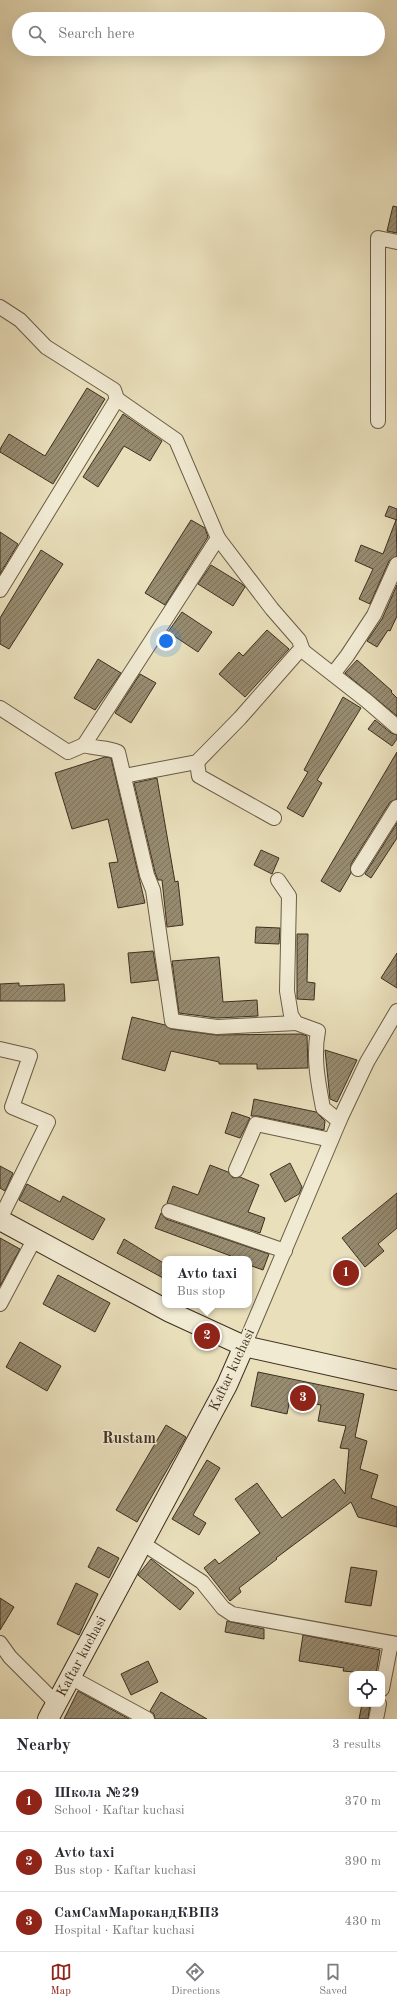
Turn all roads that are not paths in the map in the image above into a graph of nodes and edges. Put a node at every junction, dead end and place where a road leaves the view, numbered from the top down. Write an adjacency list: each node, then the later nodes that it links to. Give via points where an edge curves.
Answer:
1 (397, 242): 4 (street, via 378,238)
2 (0, 307): 3 (street, via 20,320 46,347 114,390)
3 (117, 399): 5 (street, via 176,440); 7 (street)
4 (378, 421)
5 (218, 538): 8 (street, via 299,640); 12 (street)
6 (397, 564): 9 (street, via 374,615)
7 (0, 590)
8 (303, 651): 9 (street); 13 (street, via 298,652 279,671 240,718)
9 (333, 674): 11 (street)
10 (0, 708): 12 (street, via 68,752)
11 (397, 727)
12 (84, 745): 14 (street, via 118,752)
13 (197, 762): 14 (street); 16 (street, via 199,776)
14 (124, 776): 20 (street, via 146,875 153,890 172,1021 217,1027)
15 (397, 808): 17 (street)
16 (274, 818)
17 (358, 869)
18 (278, 880): 20 (street, via 289,896 288,991 291,1015)
19 (397, 1011): 22 (street, Kaftar kuchasi, via 367,1062)
20 (296, 1024): 22 (street, via 318,1031 317,1076 323,1108)
21 (0, 1049): 26 (street, via 30,1056 12,1107 48,1122)
22 (339, 1120): 23 (street, Kaftar kuchasi)
23 (331, 1140): 24 (street, via 256,1124); 28 (street, Kaftar kuchasi)
24 (236, 1170)
25 (169, 1211): 28 (street)
26 (0, 1219): 27 (main road)
27 (35, 1238): 29 (street); 30 (main road)
28 (284, 1251): 32 (street, Kaftar kuchasi)
29 (0, 1304)
30 (162, 1308)
31 (163, 1308): 32 (main road)
32 (244, 1346): 33 (main road); 34 (main road, Kaftar kuchasi, via 227,1385)
33 (397, 1380)
34 (142, 1543): 35 (street, via 202,1582 223,1608 232,1614); 37 (main road, Kaftar kuchasi)
35 (394, 1643): 38 (street)
36 (0, 1644): 40 (street)
37 (70, 1677): 40 (main road, Kaftar kuchasi); 41 (street)
38 (385, 1678)
39 (378, 1707): 42 (street)
40 (52, 1711)
41 (147, 1719)
42 (376, 1719)

